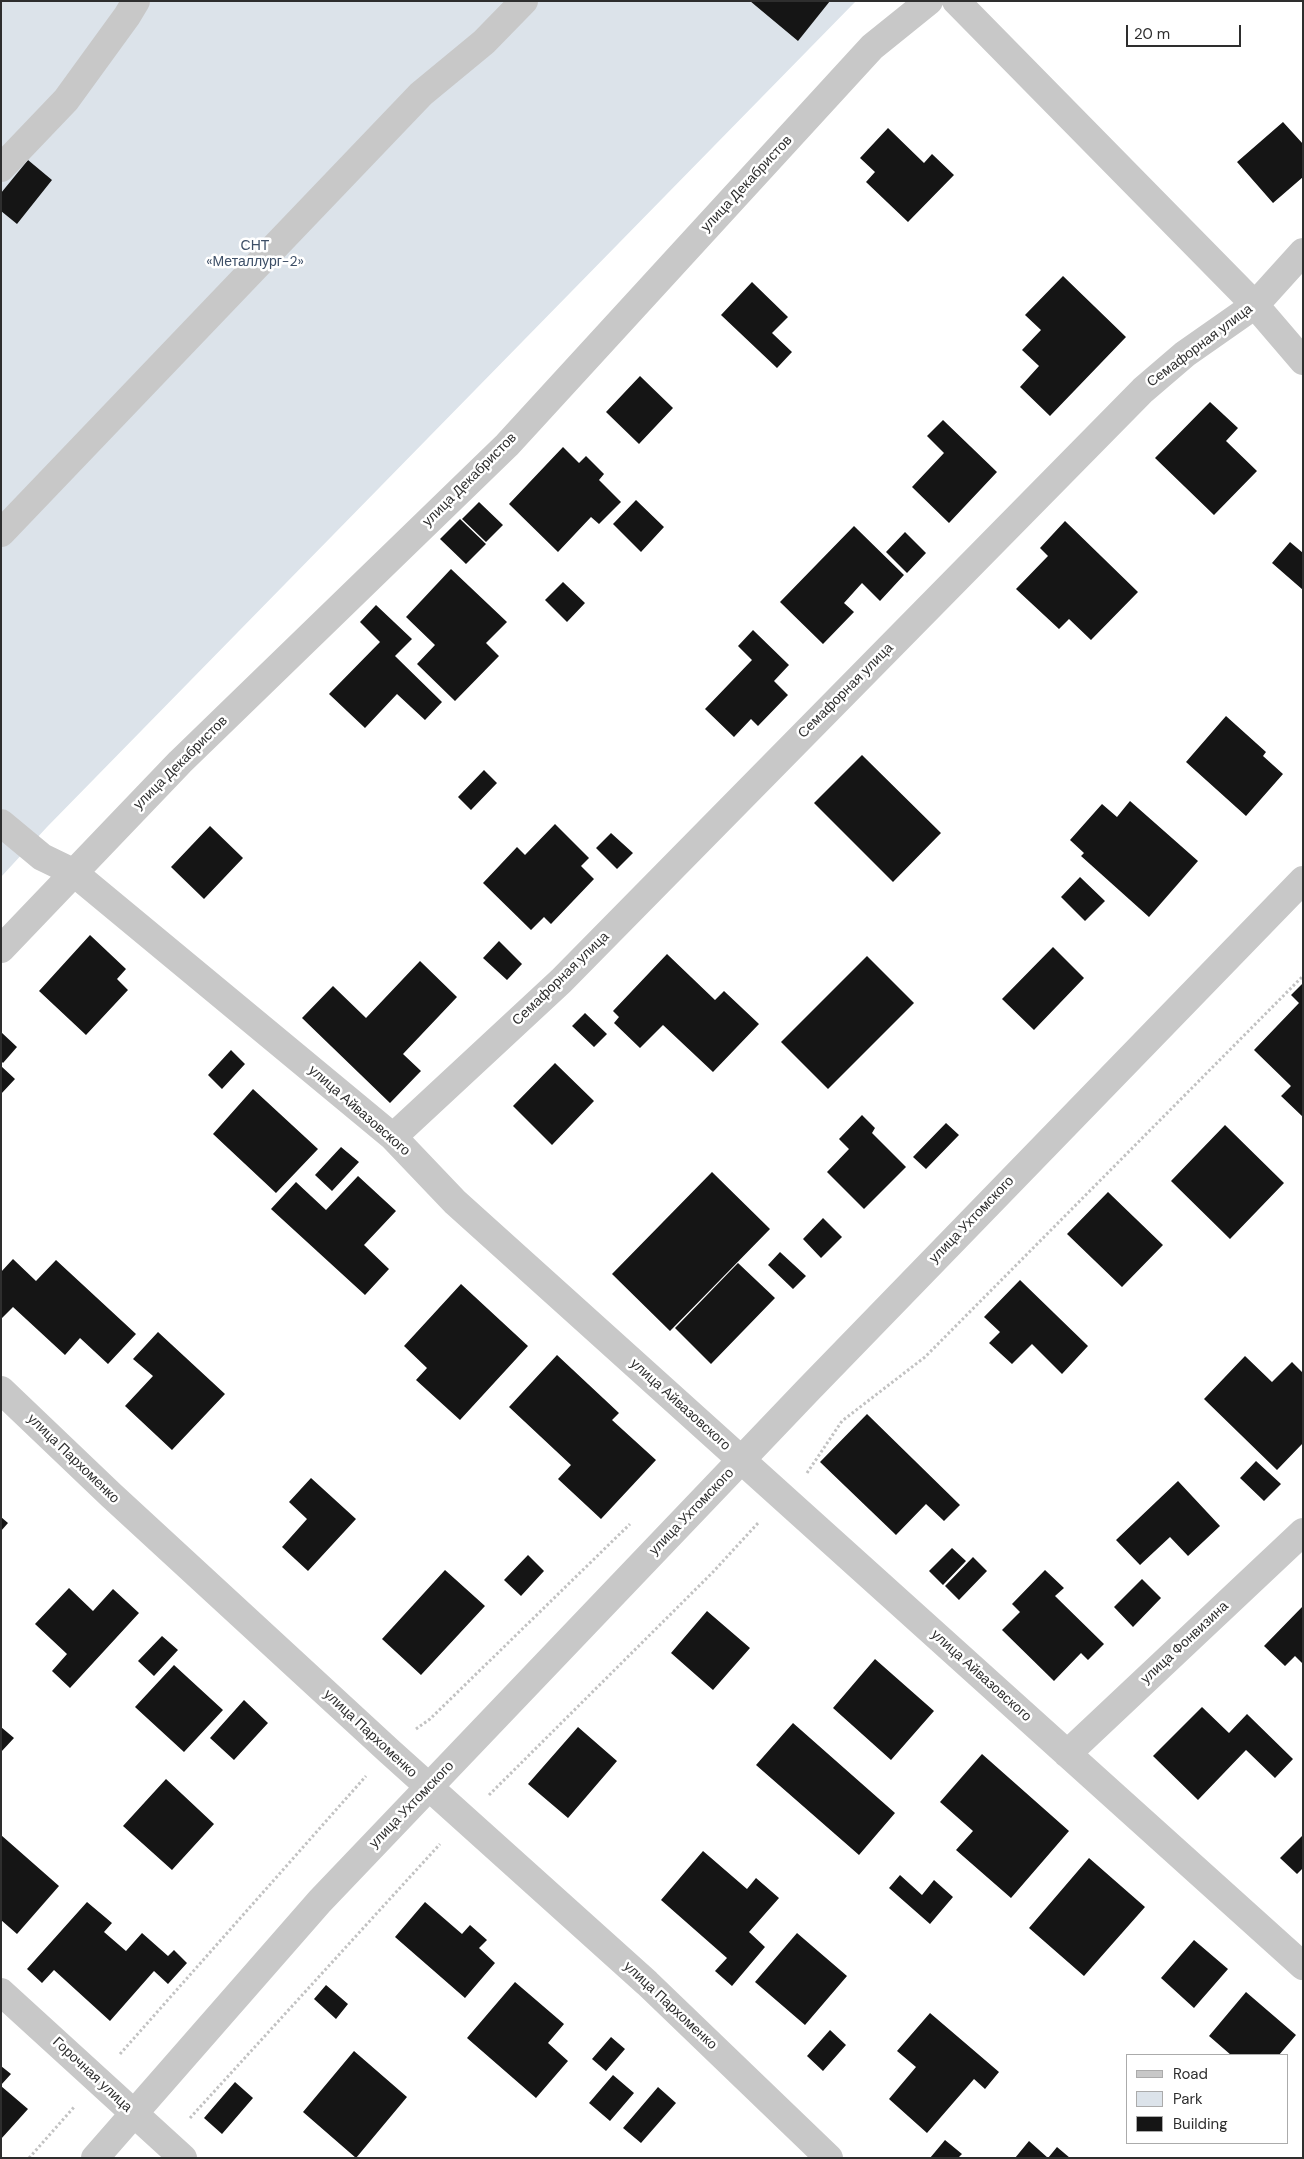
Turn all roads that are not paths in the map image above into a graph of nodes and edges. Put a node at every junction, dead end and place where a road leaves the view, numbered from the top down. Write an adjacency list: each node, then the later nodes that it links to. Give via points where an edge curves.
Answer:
1 (136, 1): 5 (street, via 66,100)
2 (524, 1): 9 (street, via 484,42 421,94)
3 (929, 1): 11 (street, улица Декабристов, via 872,47 507,445 180,762)
4 (956, 1): 7 (street)
5 (1, 168)
6 (1303, 252): 7 (street, Семафорная улица)
7 (1255, 305): 8 (street); 14 (street, Семафорная улица, via 1185,354 1143,390 561,981)
8 (1303, 361)
9 (1, 533)
10 (1, 823): 11 (street, улица Айвазовского, via 42,857)
11 (73, 872): 13 (street, улица Декабристов); 14 (street, улица Айвазовского)
12 (1303, 880): 16 (street, улица Ухтомского)
13 (1, 949)
14 (394, 1137): 16 (street, улица Айвазовского, via 455,1202)
15 (1, 1390): 19 (street, улица Пархоменко)
16 (742, 1460): 18 (street, улица Айвазовского); 19 (street, улица Ухтомского)
17 (1303, 1532): 18 (street, улица Фонвизина)
18 (1067, 1754): 20 (street, улица Айвазовского)
19 (429, 1788): 22 (street, улица Ухтомского, via 320,1901); 25 (street, улица Пархоменко, via 648,1983)
20 (1303, 1966)
21 (1, 1992): 22 (street, Горочная улица)
22 (134, 2114): 23 (street, Горочная улица); 24 (street, улица Ухтомского)
23 (175, 2151)
24 (95, 2158)
25 (829, 2158)

